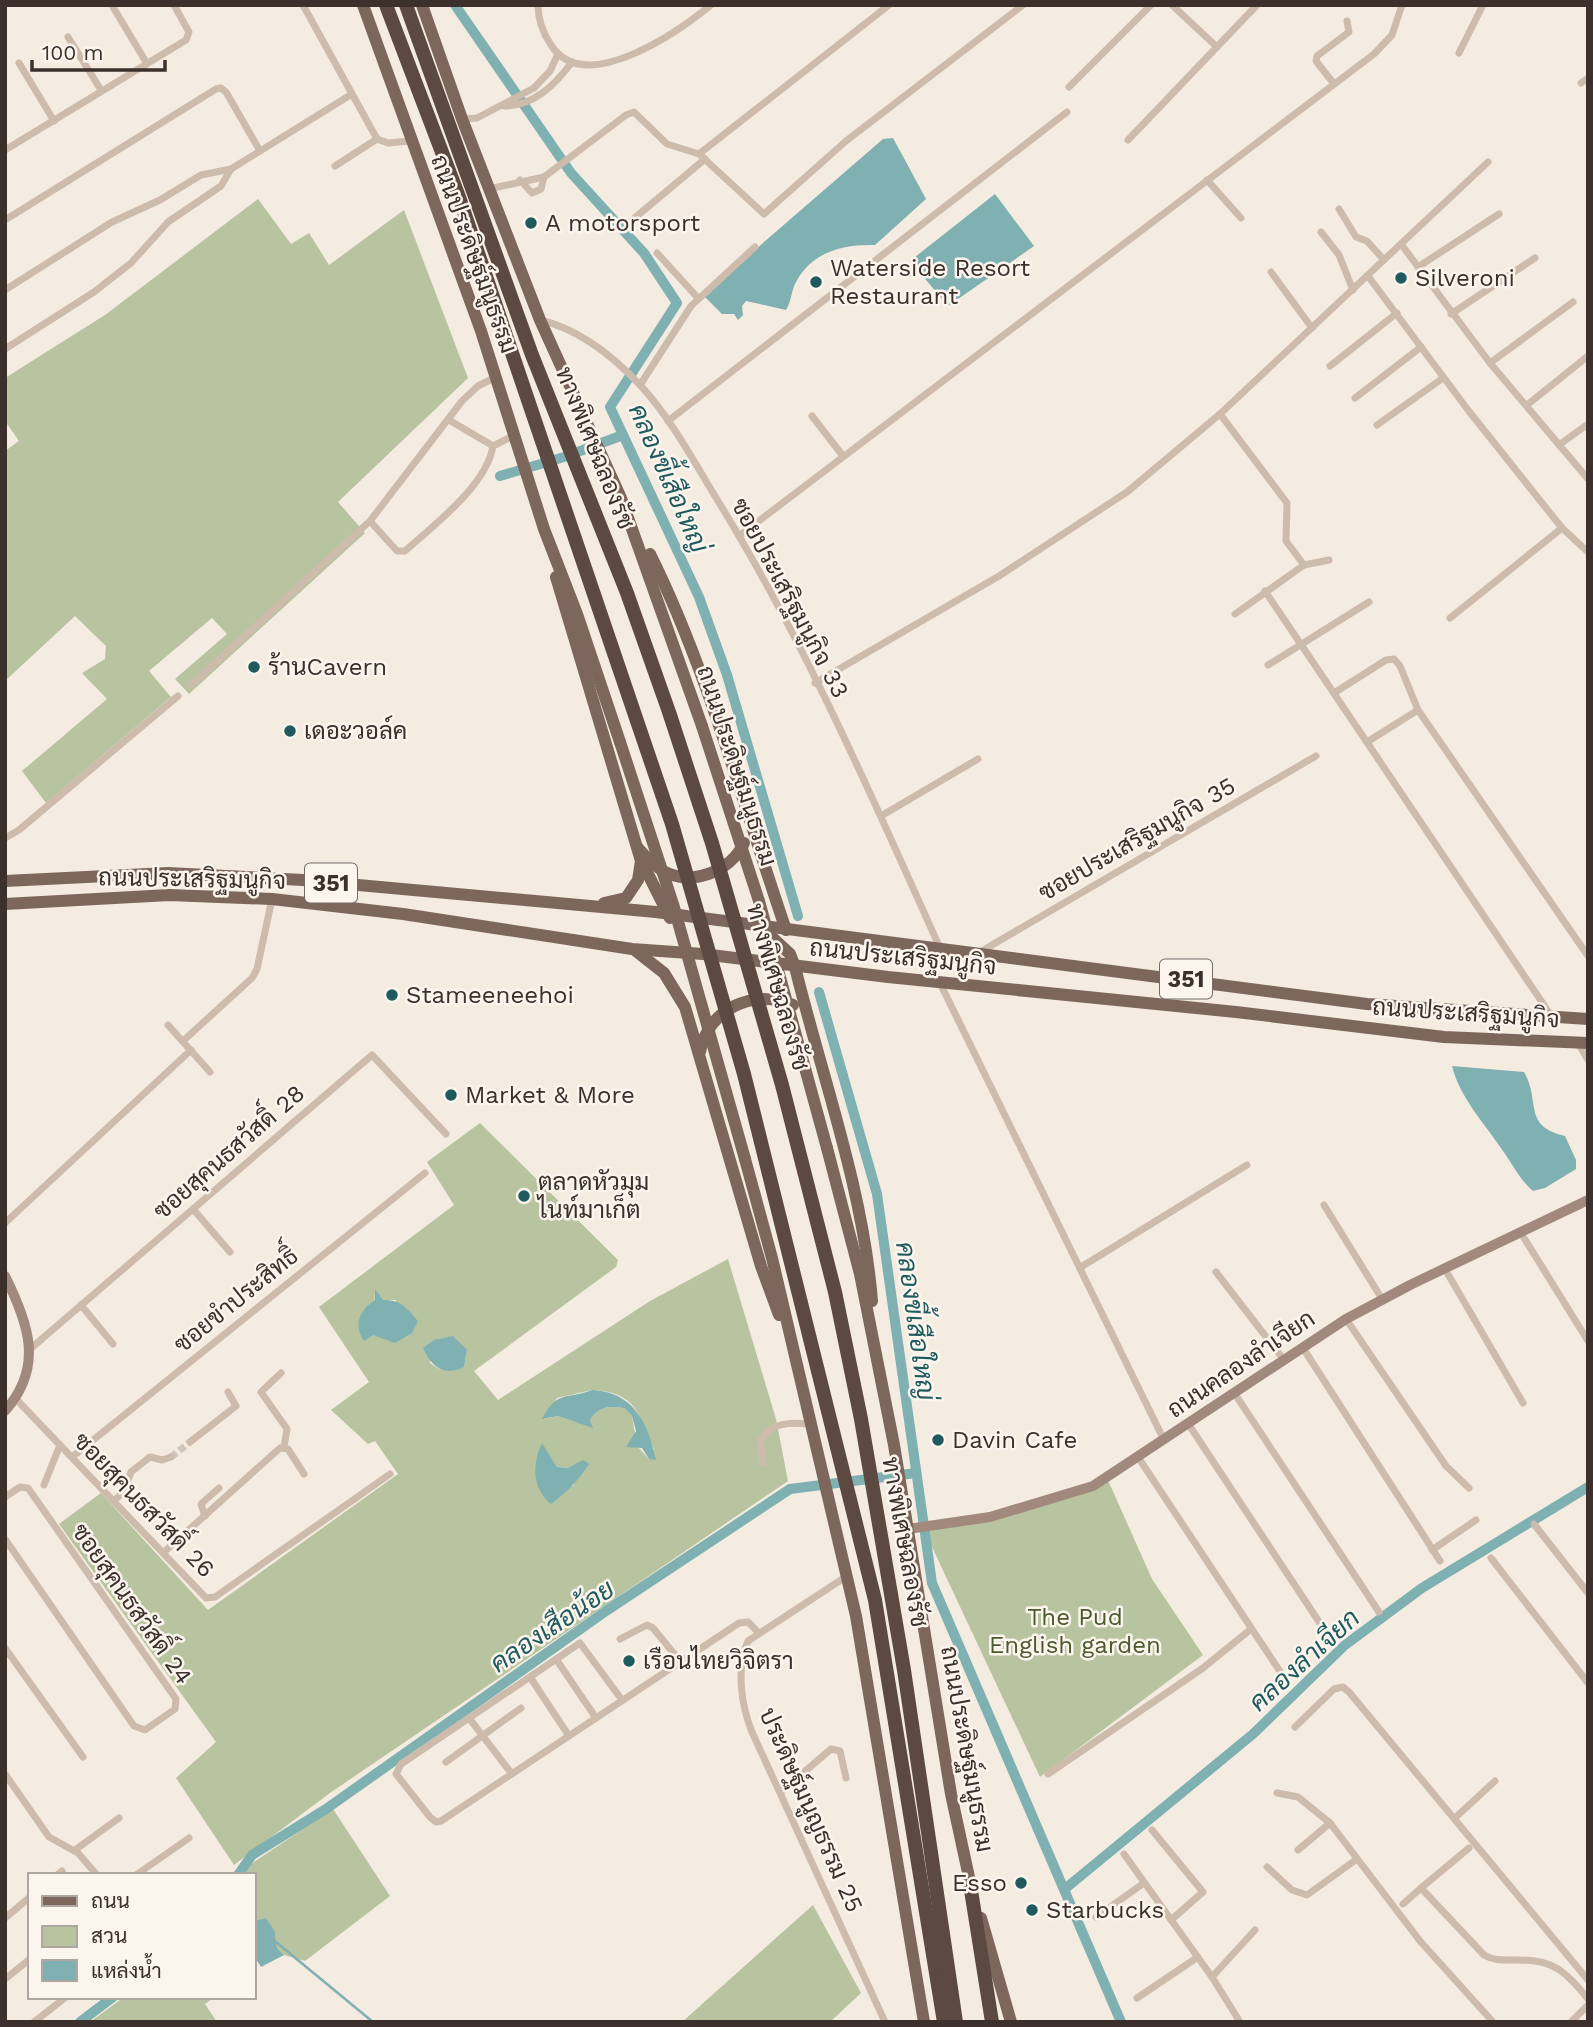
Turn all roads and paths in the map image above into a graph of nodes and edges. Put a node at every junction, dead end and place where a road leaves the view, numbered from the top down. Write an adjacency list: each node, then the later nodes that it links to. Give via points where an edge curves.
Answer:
1 (174, 5): 22 (street, via 190,36)
2 (303, 5): 28 (street)
3 (363, 5): 35 (main road, ถนนประดิษฐ์มนูธรรม)
4 (386, 5): 258 (highway, ทางพิเศษฉลองรัช, bridge, via 463,209 671,824 744,1074 875,1600)
5 (406, 5): 259 (highway, ทางพิเศษฉลองรัช, bridge, via 532,355 628,593 712,843 782,1085 835,1292 861,1419)
6 (422, 5): 31 (main road, ถนนประดิษฐ์มนูธรรม)
7 (538, 5): 21 (street, via 542,30)
8 (711, 5): 23 (street, via 677,32 630,56)
9 (889, 5): 38 (street)
10 (1023, 5): 38 (street, via 846,141 764,214)
11 (1150, 5): 26 (street)
12 (1172, 5): 19 (street)
13 (1257, 5): 19 (street)
14 (1402, 5): 25 (street, via 1392,35)
15 (1483, 5): 20 (street)
16 (113, 7): 22 (street)
17 (1347, 21): 25 (street, via 1349,32 1317,56 1316,61)
18 (68, 37): 27 (street)
19 (1217, 47): 34 (street)
20 (1459, 53)
21 (558, 54): 23 (street); 29 (street, via 541,82)
22 (146, 62): 27 (street)
23 (572, 62): 29 (street, via 549,88 528,102)
24 (19, 63): 32 (street)
25 (1334, 83): 44 (street)
26 (1069, 87)
27 (101, 90): 32 (street)
28 (352, 94): 33 (street); 37 (street)
29 (504, 106): 31 (street)
30 (1067, 112): 81 (street)
31 (462, 119): 45 (main road, ถนนประดิษฐ์มนูธรรม)
32 (54, 121): 36 (street)
33 (377, 139): 35 (street); 40 (street)
34 (1128, 140)
35 (410, 141): 73 (main road, ถนนประดิษฐ์มนูธรรม)
36 (6, 148)
37 (260, 151): 41 (street); 49 (street, via 226,92 216,89)
38 (702, 156): 42 (street, via 667,144 634,112); 50 (street)
39 (1488, 162): 52 (street)
40 (335, 166)
41 (231, 169): 60 (street, via 201,175 111,222); 69 (street, via 221,186 168,222 131,263)
42 (544, 177): 43 (street); 43 (street, via 541,189 532,193)
43 (520, 180): 45 (street)
44 (1207, 180): 48 (street); 87 (street)
45 (489, 189): 66 (main road, ถนนประดิษฐ์มนูธรรม)
46 (1339, 209): 56 (street, via 1356,237 1367,241)
47 (1499, 214): 57 (street)
48 (1241, 218)
49 (5, 220)
50 (631, 221)
51 (1321, 232): 61 (street, via 1339,254)
52 (1401, 244): 56 (street); 57 (street)
53 (755, 247): 62 (street)
54 (657, 253): 62 (street)
55 (1535, 258): 65 (street)
56 (1384, 261): 59 (street)
57 (1418, 267): 65 (street)
58 (1271, 272): 67 (street)
59 (1368, 276): 61 (street); 64 (street)
60 (5, 290)
61 (1353, 290): 67 (street)
62 (698, 298): 75 (street)
63 (1573, 302): 71 (street)
64 (1398, 313): 68 (street); 72 (street)
65 (1451, 314): 71 (street)
66 (540, 320): 75 (street, ซอยประเสริฐมนูกิจ 33, via 590,341); 89 (main road, ถนนประดิษฐ์มนูธรรม)
67 (1312, 328): 78 (street)
68 (1421, 346): 74 (street); 76 (street)
69 (5, 349)
70 (1588, 356): 77 (street)
71 (1490, 363): 77 (street)
72 (1330, 366)
73 (496, 377): 80 (street, via 472,392); 84 (main road, ถนนประดิษฐ์มนูธรรม)
74 (1443, 378): 83 (street); 91 (street)
75 (640, 386): 81 (street, ซอยประเสริฐมนูกิจ 33)
76 (1355, 398)
77 (1527, 405): 85 (street)
78 (1220, 414): 96 (street, via 1287,503 1286,541); 103 (street, via 1127,492 1061,537)
79 (812, 415): 87 (street)
80 (449, 420): 86 (street); 90 (street)
81 (668, 421): 93 (street, ซอยประเสริฐมนูกิจ 33)
82 (1588, 424): 85 (street)
83 (1377, 425)
84 (515, 435): 86 (street); 92 (main road, ถนนประดิษฐ์มนูธรรม)
85 (1559, 445): 88 (street)
86 (494, 446): 90 (street, via 492,457 470,489 405,551 397,551)
87 (843, 456): 93 (street)
88 (1588, 480)
89 (621, 498): 111 (main road, via 669,595); 162 (main road, ถนนประดิษฐ์มนูธรรม, bridge, via 759,901 860,1274)
90 (370, 520): 104 (street)
91 (1562, 528): 94 (street); 100 (street)
92 (544, 530): 114 (main road); 160 (main road, ถนนประดิษฐ์มนูธรรม, bridge, via 621,741 677,917 775,1270)
93 (739, 536): 103 (street, ซอยประเสริฐมนูกิจ 33)
94 (1588, 552)
95 (1329, 560): 96 (street)
96 (1304, 565): 97 (street)
97 (1265, 591): 99 (street); 101 (street)
98 (1369, 602): 101 (street)
99 (1235, 614)
100 (1450, 618)
101 (1302, 644): 102 (street); 105 (street)
102 (1268, 665)
103 (815, 683): 112 (street, ซอยประเสริฐมนูกิจ 33)
104 (191, 685)
105 (1335, 693): 107 (street, via 1394,659); 108 (street)
106 (178, 696): 113 (street)
107 (1418, 710): 108 (street); 127 (street)
108 (1367, 742): 130 (street)
109 (1316, 756): 126 (street, ซอยประเสริฐมนูกิจ 35)
110 (978, 759): 112 (street)
111 (744, 808): 114 (main road, via 744,842 728,865 713,872 696,876 666,872); 122 (main road)
112 (881, 816): 124 (street, ซอยประเสริฐมนูกิจ 33)
113 (5, 838)
114 (637, 847): 115 (main road)
115 (641, 861): 119 (main road, via 638,880 626,898); 120 (main road)
116 (5, 881): 119 (main road, ถนนประเสริฐมนูกิจ / 351, via 202,874)
117 (272, 899): 118 (main road, ถนนประเสริฐมนูกิจ / 351, via 169,895); 123 (main road, ถนนประเสริฐมนูกิจ / 351); 134 (street, via 252,978)
118 (5, 904)
119 (590, 906): 120 (main road, ถนนประเสริฐมนูกิจ / 351)
120 (667, 914): 121 (main road, ถนนประเสริฐมนูกิจ / 351); 125 (main road)
121 (757, 925): 122 (main road, ถนนประเสริฐมนูกิจ / 351); 128 (main road, via 781,943)
122 (786, 930): 124 (main road, ถนนประเสริฐมนูกิจ / 351)
123 (632, 949): 125 (main road, ถนนประเสริฐมนูกิจ / 351); 137 (main road, via 660,968 676,990)
124 (940, 949): 126 (main road, ถนนประเสริฐมนูกิจ / 351)
125 (703, 954): 128 (main road, ถนนประเสริฐมนูกิจ / 351)
126 (976, 954): 130 (main road, ถนนประเสริฐมนูกิจ / 351, via 1367,1004)
127 (1588, 956)
128 (795, 967): 129 (main road, ถนนประเสริฐมนูกิจ / 351); 132 (main road)
129 (940, 983): 135 (main road, ถนนประเสริฐมนูกิจ / 351, via 1444,1037); 149 (street)
130 (1553, 1018): 131 (main road, ถนนประเสริฐมนูกิจ / 351)
131 (1588, 1019)
132 (808, 1020): 137 (main road, via 784,1001 748,1002 728,1009 708,1027); 162 (main road, via 862,1233)
133 (169, 1025): 134 (street)
134 (183, 1041): 136 (street)
135 (1583, 1043): 138 (street)
136 (191, 1050): 139 (street); 146 (street)
137 (700, 1054): 160 (main road)
138 (1588, 1060)
139 (210, 1072)
140 (446, 1134): 145 (street, ซอยสุคนธสวัสดิ์ 28, via 372,1055)
141 (1247, 1165): 149 (street)
142 (425, 1173): 175 (street, ซอยขำประสิทธิ์)
143 (1588, 1200): 147 (street, ถนนคลองลำเจียก)
144 (1324, 1205): 153 (street)
145 (193, 1209): 148 (street); 154 (street, ซอยสุคนธสวัสดิ์ 28)
146 (5, 1223)
147 (1521, 1233): 150 (street, ถนนคลองลำเจียก); 156 (street)
148 (230, 1252)
149 (1081, 1267): 171 (street)
150 (1445, 1269): 153 (street, ถนนคลองลำเจียก); 167 (street)
151 (1216, 1272): 161 (street)
152 (5, 1276): 159 (street, via 24,1319)
153 (1382, 1299): 155 (street, ถนนคลองลำเจียก)
154 (81, 1306): 157 (street); 159 (street, ซอยสุคนธสวัสดิ์ 28)
155 (1346, 1319): 158 (street, ถนนคลองลำเจียก); 183 (street, via 1446,1466)
156 (1588, 1341)
157 (113, 1344)
158 (1303, 1348): 161 (street, ถนนคลองลำเจียก); 191 (street)
159 (29, 1350): 166 (street, via 27,1378)
160 (793, 1359): 169 (main road, ถนนประดิษฐ์มนูธรรม)
161 (1283, 1360): 165 (street, ถนนคลองลำเจียก)
162 (877, 1363): 189 (main road, ถนนประดิษฐ์มนูธรรม, via 899,1475)
163 (281, 1373): 174 (street, via 261,1392 287,1429)
164 (228, 1392): 172 (street, via 236,1406)
165 (1235, 1394): 170 (street, ถนนคลองลำเจียก); 197 (street)
166 (16, 1399): 168 (street); 173 (street, ซอยสุคนธสวัสดิ์ 26)
167 (1523, 1403)
168 (5, 1411)
169 (810, 1424): 178 (street, via 769,1428 760,1441); 195 (main road, ถนนประดิษฐ์มนูธรรม)
170 (1189, 1425): 171 (street, ถนนคลองลำเจียก); 201 (street)
171 (1164, 1440): 177 (street, ถนนคลองลำเจียก)
172 (190, 1442)
173 (60, 1445): 175 (street, ซอยสุคนธสวัสดิ์ 26); 181 (street)
174 (284, 1447): 179 (street); 186 (street)
175 (72, 1457): 185 (street, ซอยสุคนธสวัสดิ์ 26)
176 (171, 1457): 185 (street, via 150,1457 131,1472)
177 (1138, 1457): 189 (street, ถนนคลองลำเจียก, via 1085,1489 990,1517); 198 (street)
178 (763, 1463)
179 (304, 1474)
180 (390, 1474): 192 (street, ซอยสุคนธสวัสดิ์ 26, via 211,1599)
181 (44, 1485)
182 (219, 1488): 186 (street, via 201,1504)
183 (1469, 1488)
184 (5, 1497): 190 (street, ซอยสุคนธสวัสดิ์ 24, via 20,1487 28,1488 176,1699 175,1709 145,1730 134,1726)
185 (114, 1501): 192 (street, ซอยสุคนธสวัสดิ์ 26)
186 (205, 1516): 192 (street)
187 (1476, 1520): 191 (street)
188 (1534, 1524): 196 (street)
189 (919, 1528): 238 (main road, ถนนประดิษฐ์มนูธรรม, via 951,1794)
190 (5, 1539)
191 (1432, 1550): 194 (street)
192 (163, 1553)
193 (1491, 1558): 207 (street)
194 (1440, 1561)
195 (848, 1576): 199 (street, ประดิษฐ์มนูญธรรม 25); 257 (main road, ถนนประดิษฐ์มนูธรรม)
196 (1588, 1593)
197 (1379, 1612)
198 (1251, 1629): 205 (street); 219 (street, via 1203,1668)
199 (759, 1633): 204 (street, via 748,1622 739,1623); 222 (street, ประดิษฐ์มนูญธรรม 25, via 748,1641 742,1654 744,1703 752,1732)
200 (620, 1639): 204 (street, via 647,1625)
201 (1331, 1640)
202 (5, 1648): 215 (street)
203 (556, 1659): 206 (street); 208 (street, via 580,1643); 211 (street)
204 (680, 1661): 208 (street)
205 (1281, 1674)
206 (530, 1677): 210 (street); 214 (street)
207 (1588, 1683)
208 (622, 1700): 211 (street)
209 (521, 1708): 213 (street)
210 (469, 1718): 213 (street); 218 (street, via 401,1764 396,1774 436,1822)
211 (596, 1718): 214 (street)
212 (1295, 1727): 224 (street, via 1334,1689 1343,1687)
213 (482, 1736): 216 (street); 218 (street)
214 (569, 1736): 218 (street)
215 (83, 1757)
216 (446, 1762)
217 (5, 1774): 230 (street, via 49,1837)
218 (512, 1774)
219 (1048, 1774)
220 (846, 1778): 222 (street, via 840,1751 831,1749)
221 (1495, 1781): 224 (street)
222 (781, 1792): 256 (street, ประดิษฐ์มนูญธรรม 25)
223 (1277, 1793): 226 (street, via 1298,1797)
224 (1455, 1817): 250 (street)
225 (119, 1818): 230 (street)
226 (1330, 1823): 231 (street); 233 (street)
227 (1152, 1830): 244 (street, via 1203,1892)
228 (189, 1838): 236 (street)
229 (1469, 1848): 239 (street)
230 (75, 1850): 235 (street)
231 (1298, 1850)
232 (1124, 1854): 237 (street)
233 (1357, 1859): 234 (street, via 1307,1895 1292,1890); 263 (street, via 1420,1941)
234 (1267, 1867)
235 (95, 1873)
236 (139, 1873)
237 (1144, 1882): 242 (street); 244 (street)
238 (970, 1884): 260 (highway); 261 (main road, ถนนประดิษฐ์มนูธรรม)
239 (1421, 1888): 241 (street); 253 (street, via 1483,1955 1550,1963)
240 (28, 1900): 243 (street)
241 (1402, 1904)
242 (1096, 1917)
243 (5, 1919)
244 (1171, 1920): 246 (street)
245 (1255, 1930): 248 (street)
246 (1198, 1957): 248 (street); 251 (street)
247 (28, 1961): 249 (street)
248 (1212, 1977): 262 (street)
249 (5, 1979)
250 (1588, 1980)
251 (1137, 1998)
252 (63, 1999): 255 (street)
253 (1588, 1999)
254 (1588, 2005): 264 (street)
255 (34, 2022)
256 (885, 2022)
257 (924, 2022)
258 (944, 2022)
259 (956, 2022)
260 (992, 2022)
261 (1011, 2022)
262 (1240, 2022)
263 (1493, 2022)
264 (1571, 2022)

